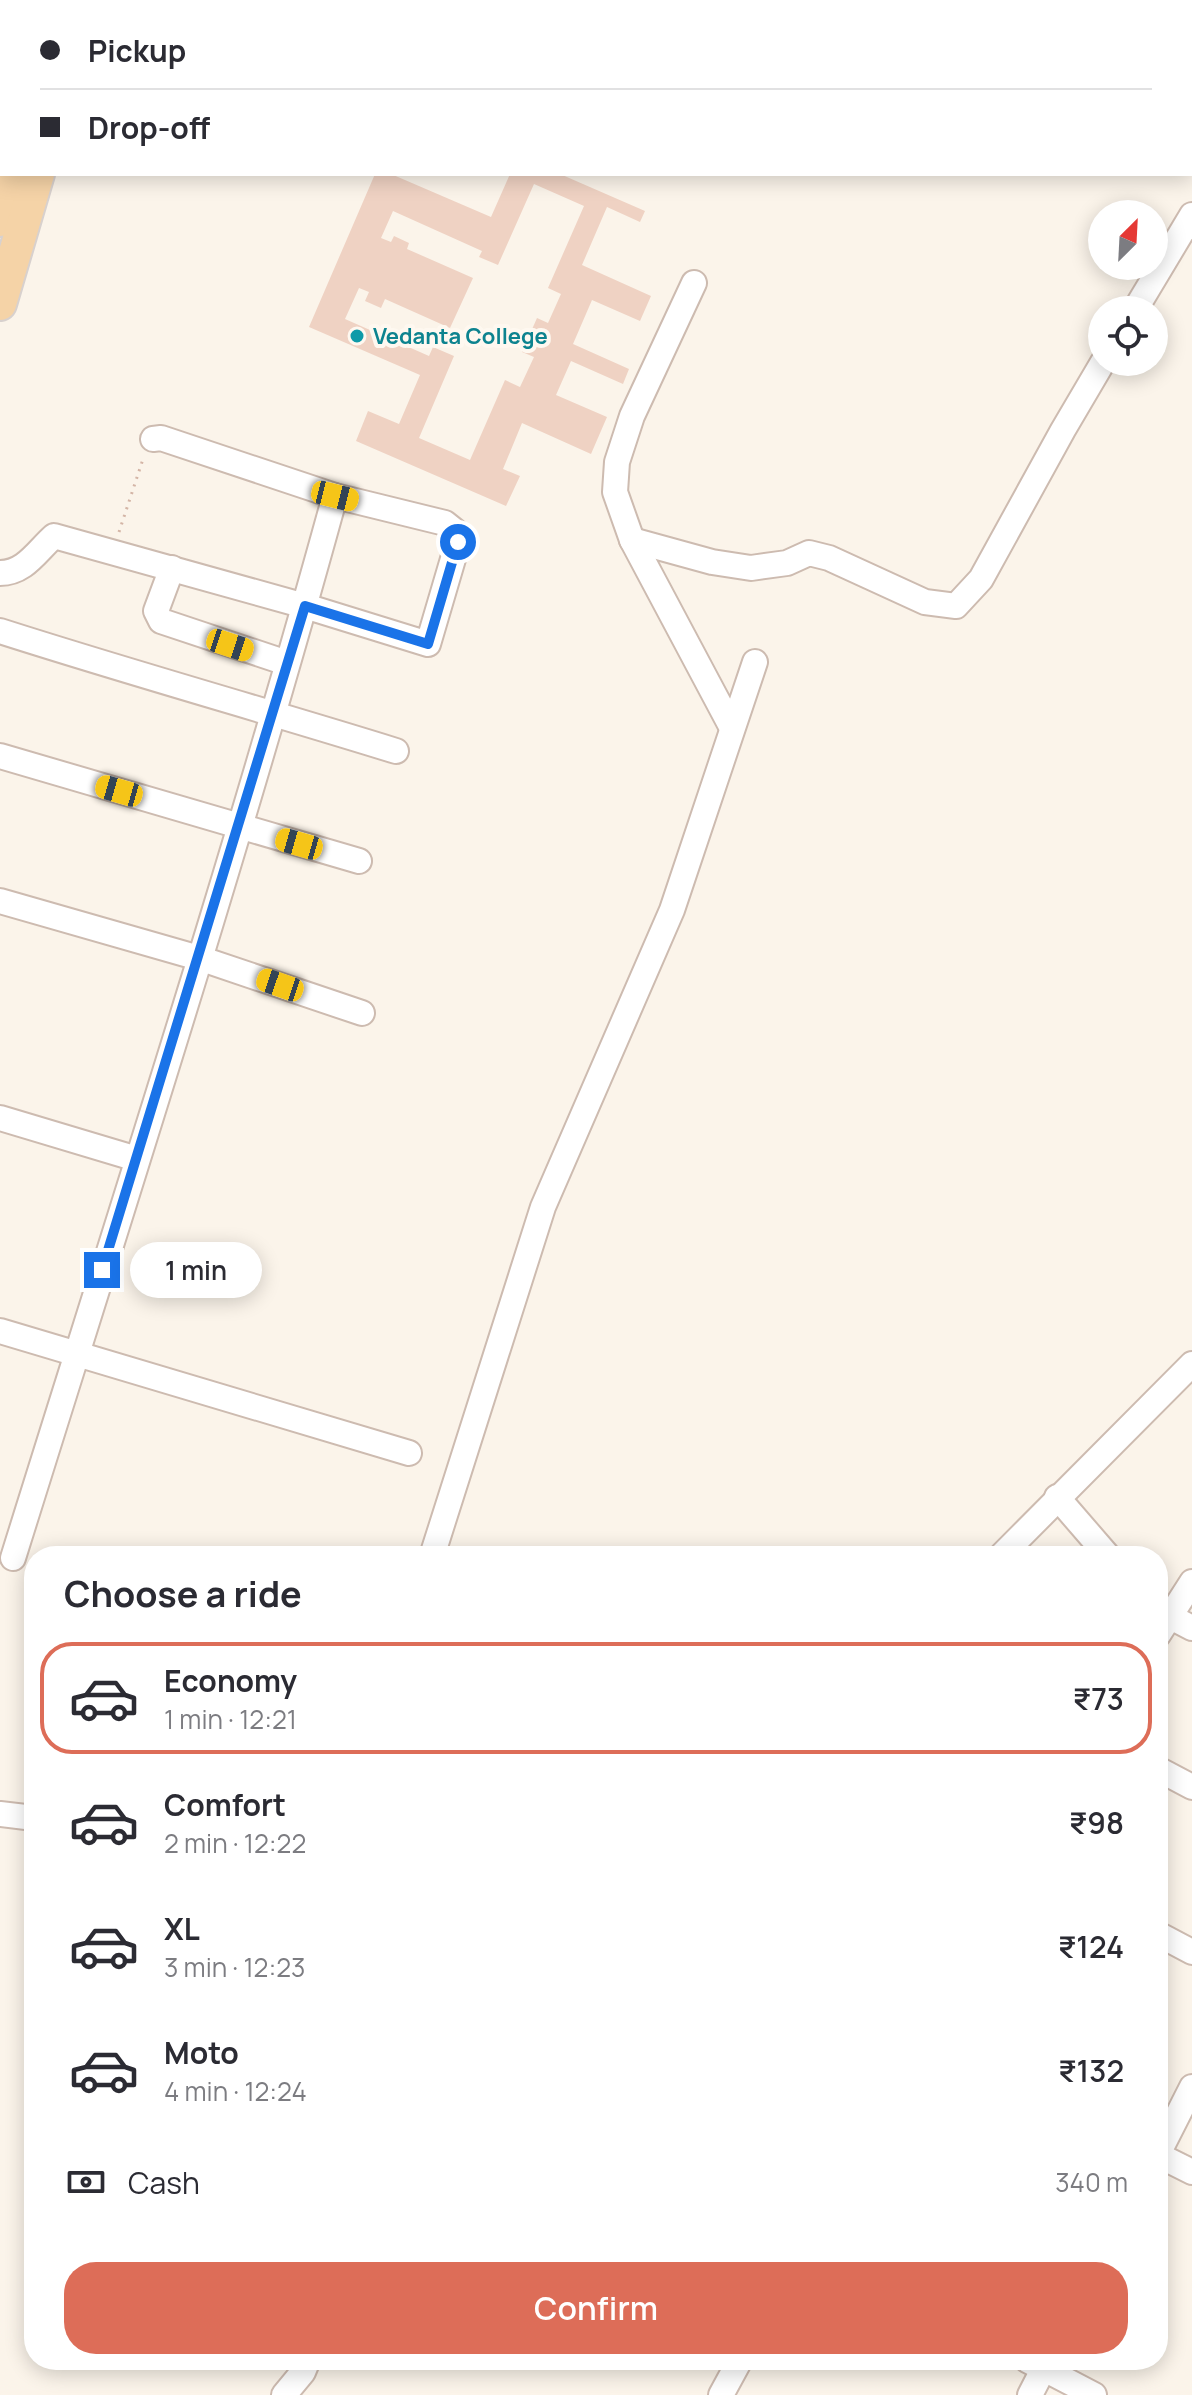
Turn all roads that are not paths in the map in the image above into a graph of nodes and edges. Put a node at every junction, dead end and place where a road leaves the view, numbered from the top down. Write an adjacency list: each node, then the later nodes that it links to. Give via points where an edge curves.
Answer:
1 (12, 176): 4 (main road)
2 (37, 176): 7 (main road)
3 (1192, 215): 6 (street)
4 (0, 220)
5 (694, 283): 11 (street, via 632,416 617,462 615,492)
6 (1143, 296)
7 (0, 304)
8 (1095, 376): 11 (street, via 981,579 956,606 925,602 809,553 787,563 751,568)
9 (153, 439): 10 (street)
10 (335, 496): 14 (street); 14 (street, via 445,523 458,542 428,644)
11 (632, 540): 19 (street)
12 (172, 568): 13 (street, via 54,536 22,568); 14 (street); 17 (street, via 156,611 161,621)
13 (0, 573)
14 (305, 606): 17 (street)
15 (0, 631): 18 (street)
16 (755, 662): 19 (street)
17 (287, 663): 18 (street)
18 (273, 712): 20 (street); 22 (street)
19 (732, 728): 34 (street, via 672,910 543,1207)
20 (396, 751)
21 (0, 756): 22 (street)
22 (238, 826): 23 (street); 25 (street)
23 (359, 861)
24 (0, 901): 25 (street)
25 (199, 958): 26 (street); 28 (street)
26 (362, 1013)
27 (0, 1118): 28 (street)
28 (137, 1159): 30 (street)
29 (0, 1331): 30 (street)
30 (76, 1353): 32 (street); 37 (street)
31 (1192, 1364): 33 (street)
32 (409, 1453)
33 (1057, 1497): 35 (street); 36 (street)
34 (435, 1546)
35 (1010, 1546)
36 (1099, 1546)
37 (16, 1559)
38 (1192, 1582): 39 (street)
39 (1168, 1612)
40 (1168, 1621): 41 (street)
41 (1192, 1628)
42 (1168, 1774): 43 (street)
43 (1192, 1787)
44 (0, 1814): 45 (street)
45 (24, 1817)
46 (1168, 1939): 47 (street)
47 (1192, 1952)
48 (1192, 2087): 49 (street)
49 (1168, 2134)
50 (1168, 2159): 51 (street)
51 (1192, 2172)
52 (304, 2370): 56 (street)
53 (735, 2370): 57 (street)
54 (1038, 2370): 58 (street)
55 (1052, 2370): 59 (street)
56 (284, 2395)
57 (721, 2395)
58 (1030, 2395)
59 (1094, 2395)

